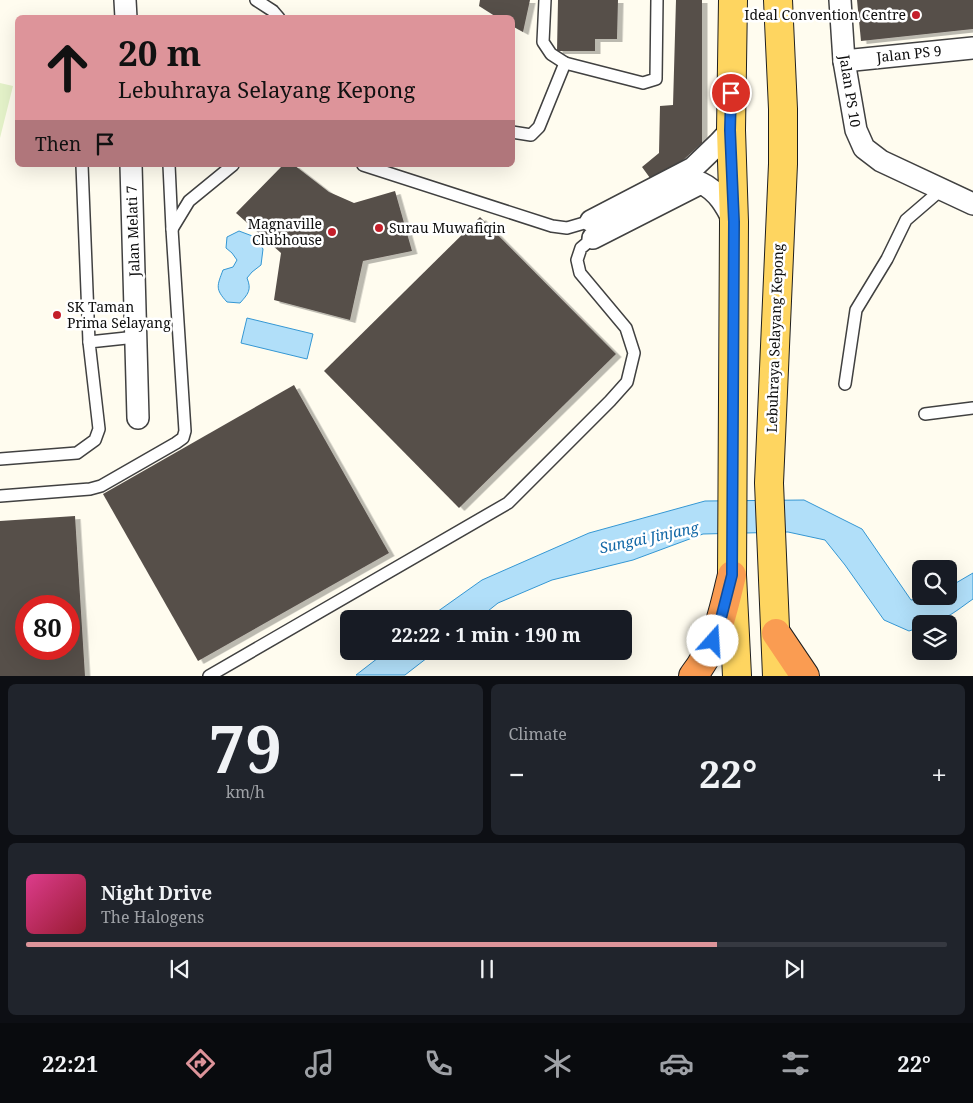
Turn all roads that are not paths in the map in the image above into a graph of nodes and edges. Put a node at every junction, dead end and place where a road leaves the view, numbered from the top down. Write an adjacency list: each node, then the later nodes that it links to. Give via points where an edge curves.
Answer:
1 (125, 0): 8 (street)
2 (256, 0): 9 (lane)
3 (545, 0): 12 (lane, via 543,42 551,54)
4 (657, 0): 12 (lane, via 656,79 643,83)
5 (733, 0): 13 (main road)
6 (778, 0): 35 (main road, Lebuhraya Selayang Kepong, via 783,164 769,484)
7 (840, 0): 11 (street, Jalan PS 10)
8 (126, 15)
9 (276, 15)
10 (973, 48): 11 (street, Jalan PS 9)
11 (844, 61): 20 (street, Jalan PS 10, via 856,130 864,148 881,161)
12 (565, 63): 14 (lane, via 539,128 531,134)
13 (730, 130): 22 (street, via 694,168); 23 (main road)
14 (515, 132)
15 (82, 167): 27 (lane)
16 (131, 167): 26 (street, Jalan Melati 7)
17 (169, 167): 24 (lane)
18 (231, 167): 24 (lane, via 189,201)
19 (370, 167): 25 (lane, via 552,226)
20 (942, 189): 21 (street, Jalan PS 10); 28 (lane, via 906,220 856,310)
21 (973, 204)
22 (625, 213): 23 (street, via 701,183 724,203); 25 (street)
23 (734, 222): 34 (main road)
24 (172, 229): 33 (lane, via 183,438 101,486)
25 (592, 230): 36 (lane, via 577,260 580,273 626,328 634,353 627,382 508,503)
26 (136, 338): 27 (lane); 31 (street, Jalan Melati 7)
27 (89, 342): 32 (lane, via 99,428 95,440 77,453)
28 (845, 384)
29 (973, 408): 30 (lane)
30 (925, 414)
31 (138, 418)
32 (0, 459)
33 (0, 496)
34 (732, 575): 37 (highway, via 718,630 709,652); 38 (main road)
35 (776, 633): 39 (main road, Lebuhraya Selayang Kepong); 40 (highway)
36 (210, 676)
37 (693, 676)
38 (737, 676)
39 (777, 676)
40 (805, 676)

